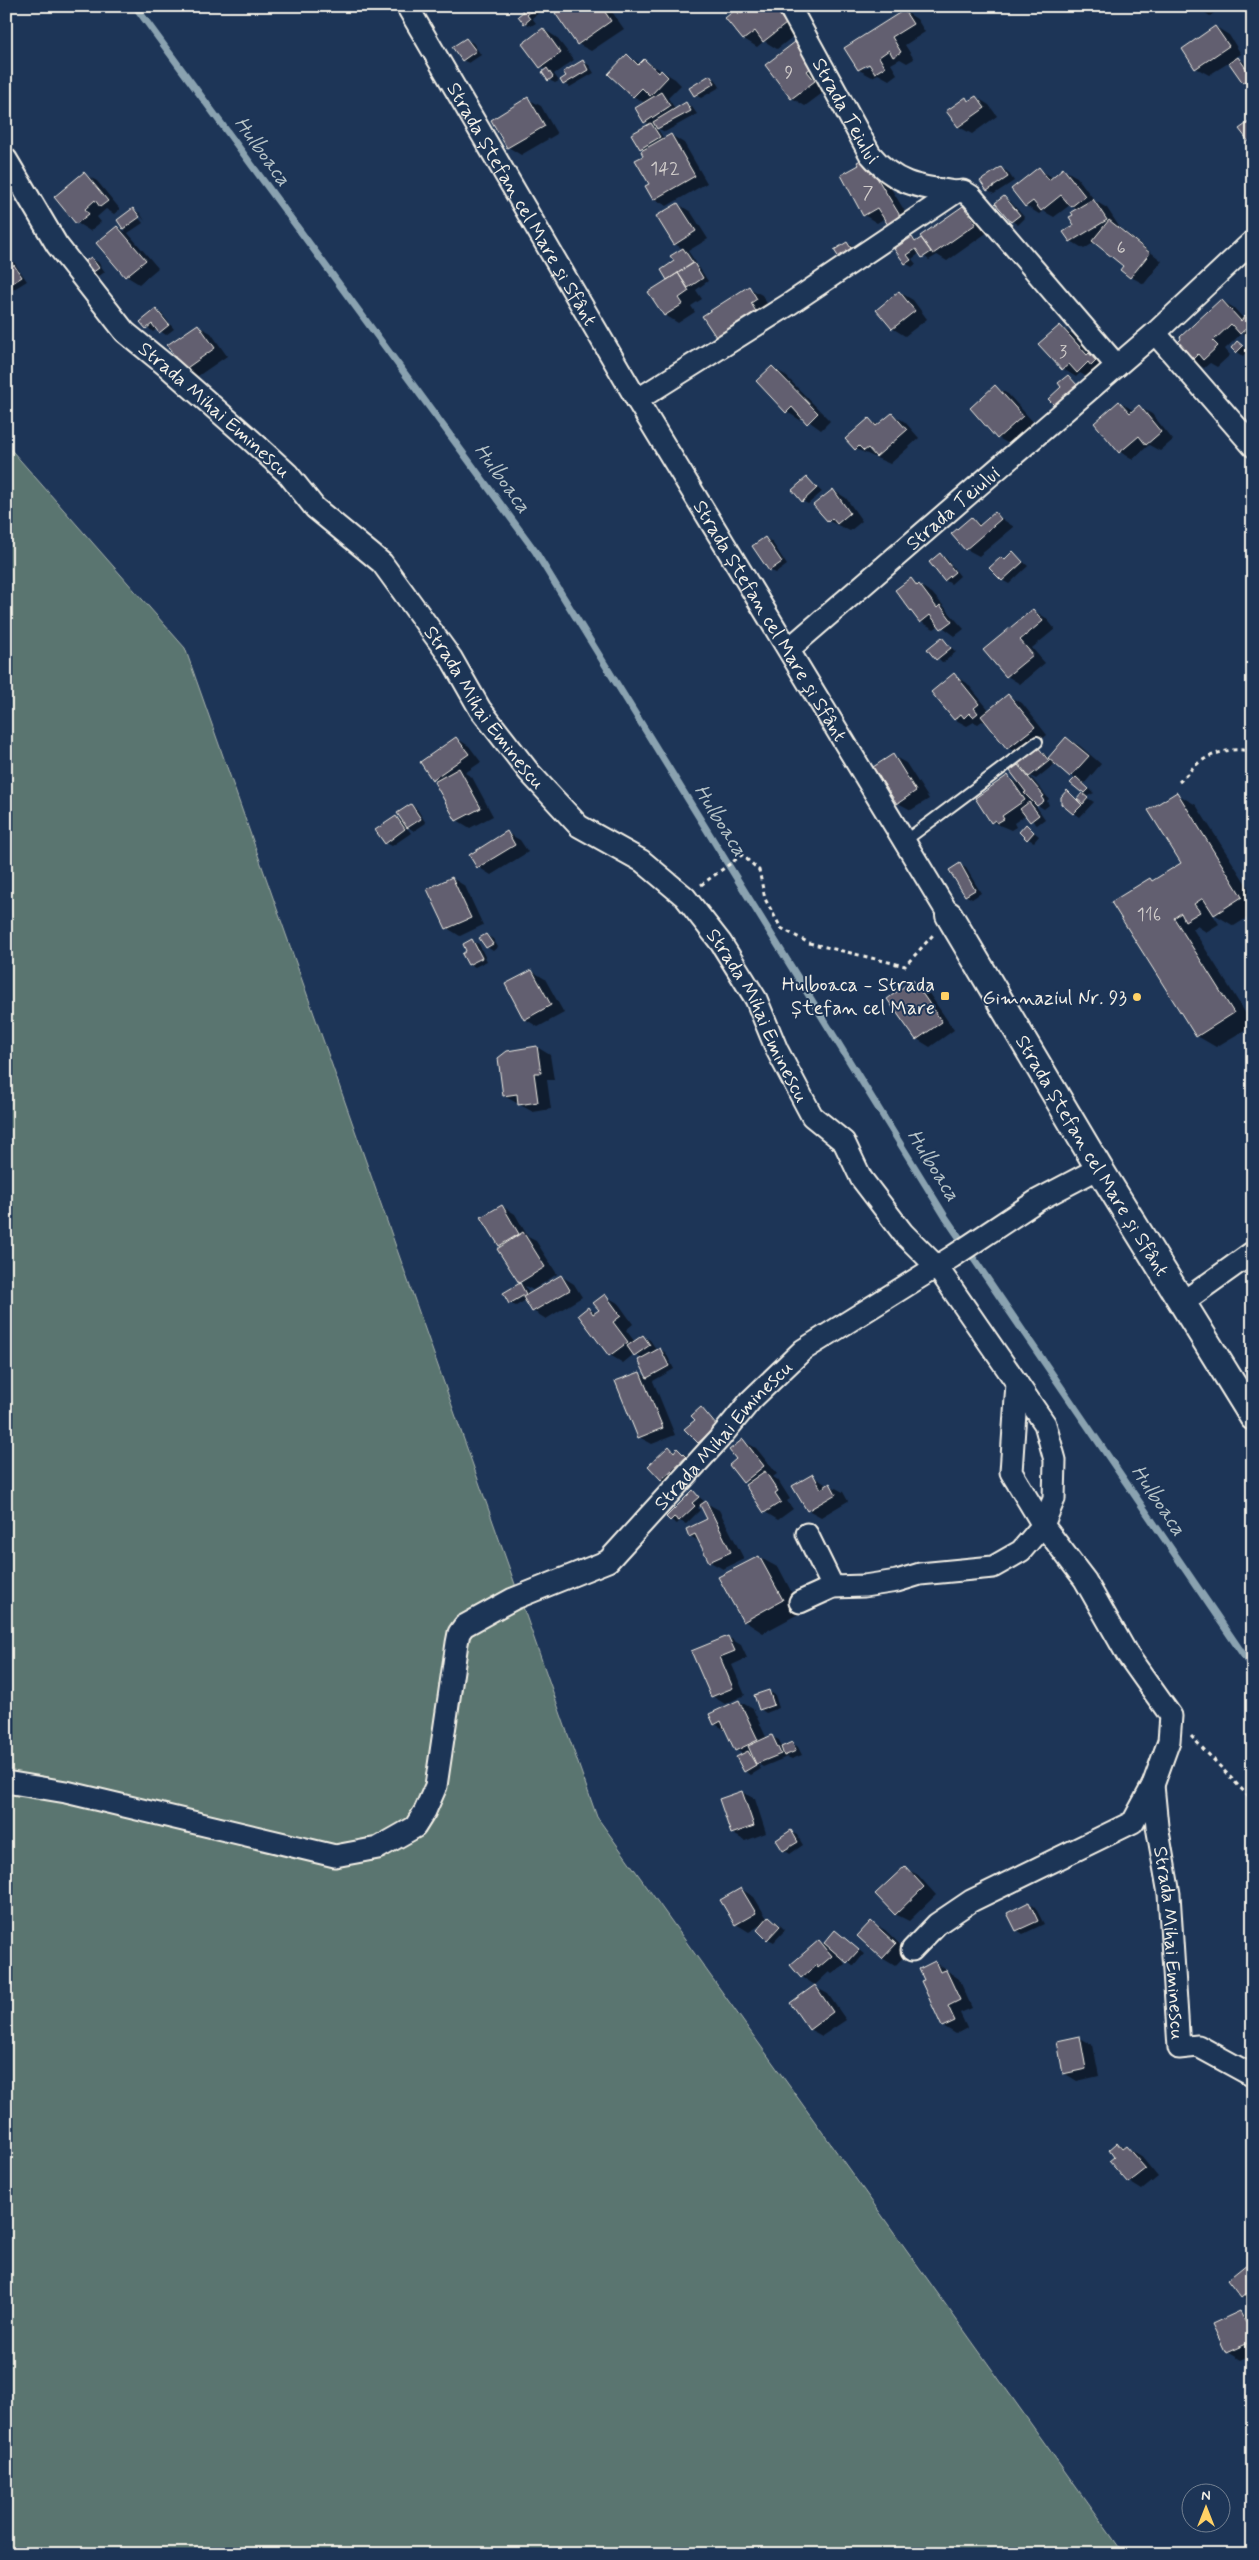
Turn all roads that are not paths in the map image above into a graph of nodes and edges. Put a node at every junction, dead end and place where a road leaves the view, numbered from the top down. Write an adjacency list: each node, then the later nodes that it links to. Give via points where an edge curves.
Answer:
1 (407, 6): 8 (street, Strada Ștefan cel Mare și Sfânt)
2 (789, 6): 4 (street, Strada Teiului, via 870,154 882,169 899,181)
3 (6, 159): 16 (street, Strada Mihai Eminescu, via 57,245 125,332 288,474 315,508 382,563 451,658 480,709 529,772 579,826 642,861 685,897 721,943 756,999 777,1050 812,1116 844,1142 862,1178 903,1233)
4 (956, 192): 7 (street, Strada Teiului, via 963,191 971,196); 8 (street, via 788,305)
5 (1253, 241): 6 (street, Strada Teiului)
6 (1155, 333): 7 (street, Strada Teiului); 9 (street)
7 (1117, 366): 10 (street, Strada Teiului)
8 (637, 400): 10 (street, Strada Ștefan cel Mare și Sfânt)
9 (1253, 446)
10 (789, 649): 12 (street, Strada Ștefan cel Mare și Sfânt)
11 (1037, 742): 12 (lane)
12 (906, 840): 13 (street, Strada Ștefan cel Mare și Sfânt)
13 (950, 915): 14 (street, Strada Ștefan cel Mare și Sfânt)
14 (1099, 1168): 16 (street, Strada Mihai Eminescu, via 1038,1200); 17 (street, Strada Ștefan cel Mare și Sfânt)
15 (1253, 1252): 17 (street)
16 (944, 1262): 18 (street, Strada Mihai Eminescu); 24 (street, Strada Mihai Eminescu, via 803,1350 751,1400 608,1561 513,1599 464,1626 459,1633 436,1786 426,1812 415,1827 378,1848 335,1856 66,1792)
17 (1183, 1302): 19 (street, Strada Ștefan cel Mare și Sfânt)
18 (1017, 1383): 20 (street, via 1012,1472); 20 (street, Strada Mihai Eminescu, via 1045,1424 1055,1460 1054,1498)
19 (1253, 1417)
20 (1043, 1525): 22 (street, Strada Mihai Eminescu, via 1021,1551 992,1567 920,1574 897,1582); 25 (street, Strada Mihai Eminescu, via 1085,1580 1128,1654 1171,1716 1169,1741)
21 (807, 1534): 22 (street)
22 (833, 1587): 23 (street, Strada Mihai Eminescu)
23 (800, 1602)
24 (6, 1782)
25 (1153, 1785): 26 (street, Strada Mihai Eminescu, via 1134,1822 971,1901 937,1924); 27 (street, Strada Mihai Eminescu, via 1169,1894 1179,2048 1198,2046)
26 (912, 1950)
27 (1253, 2076)

